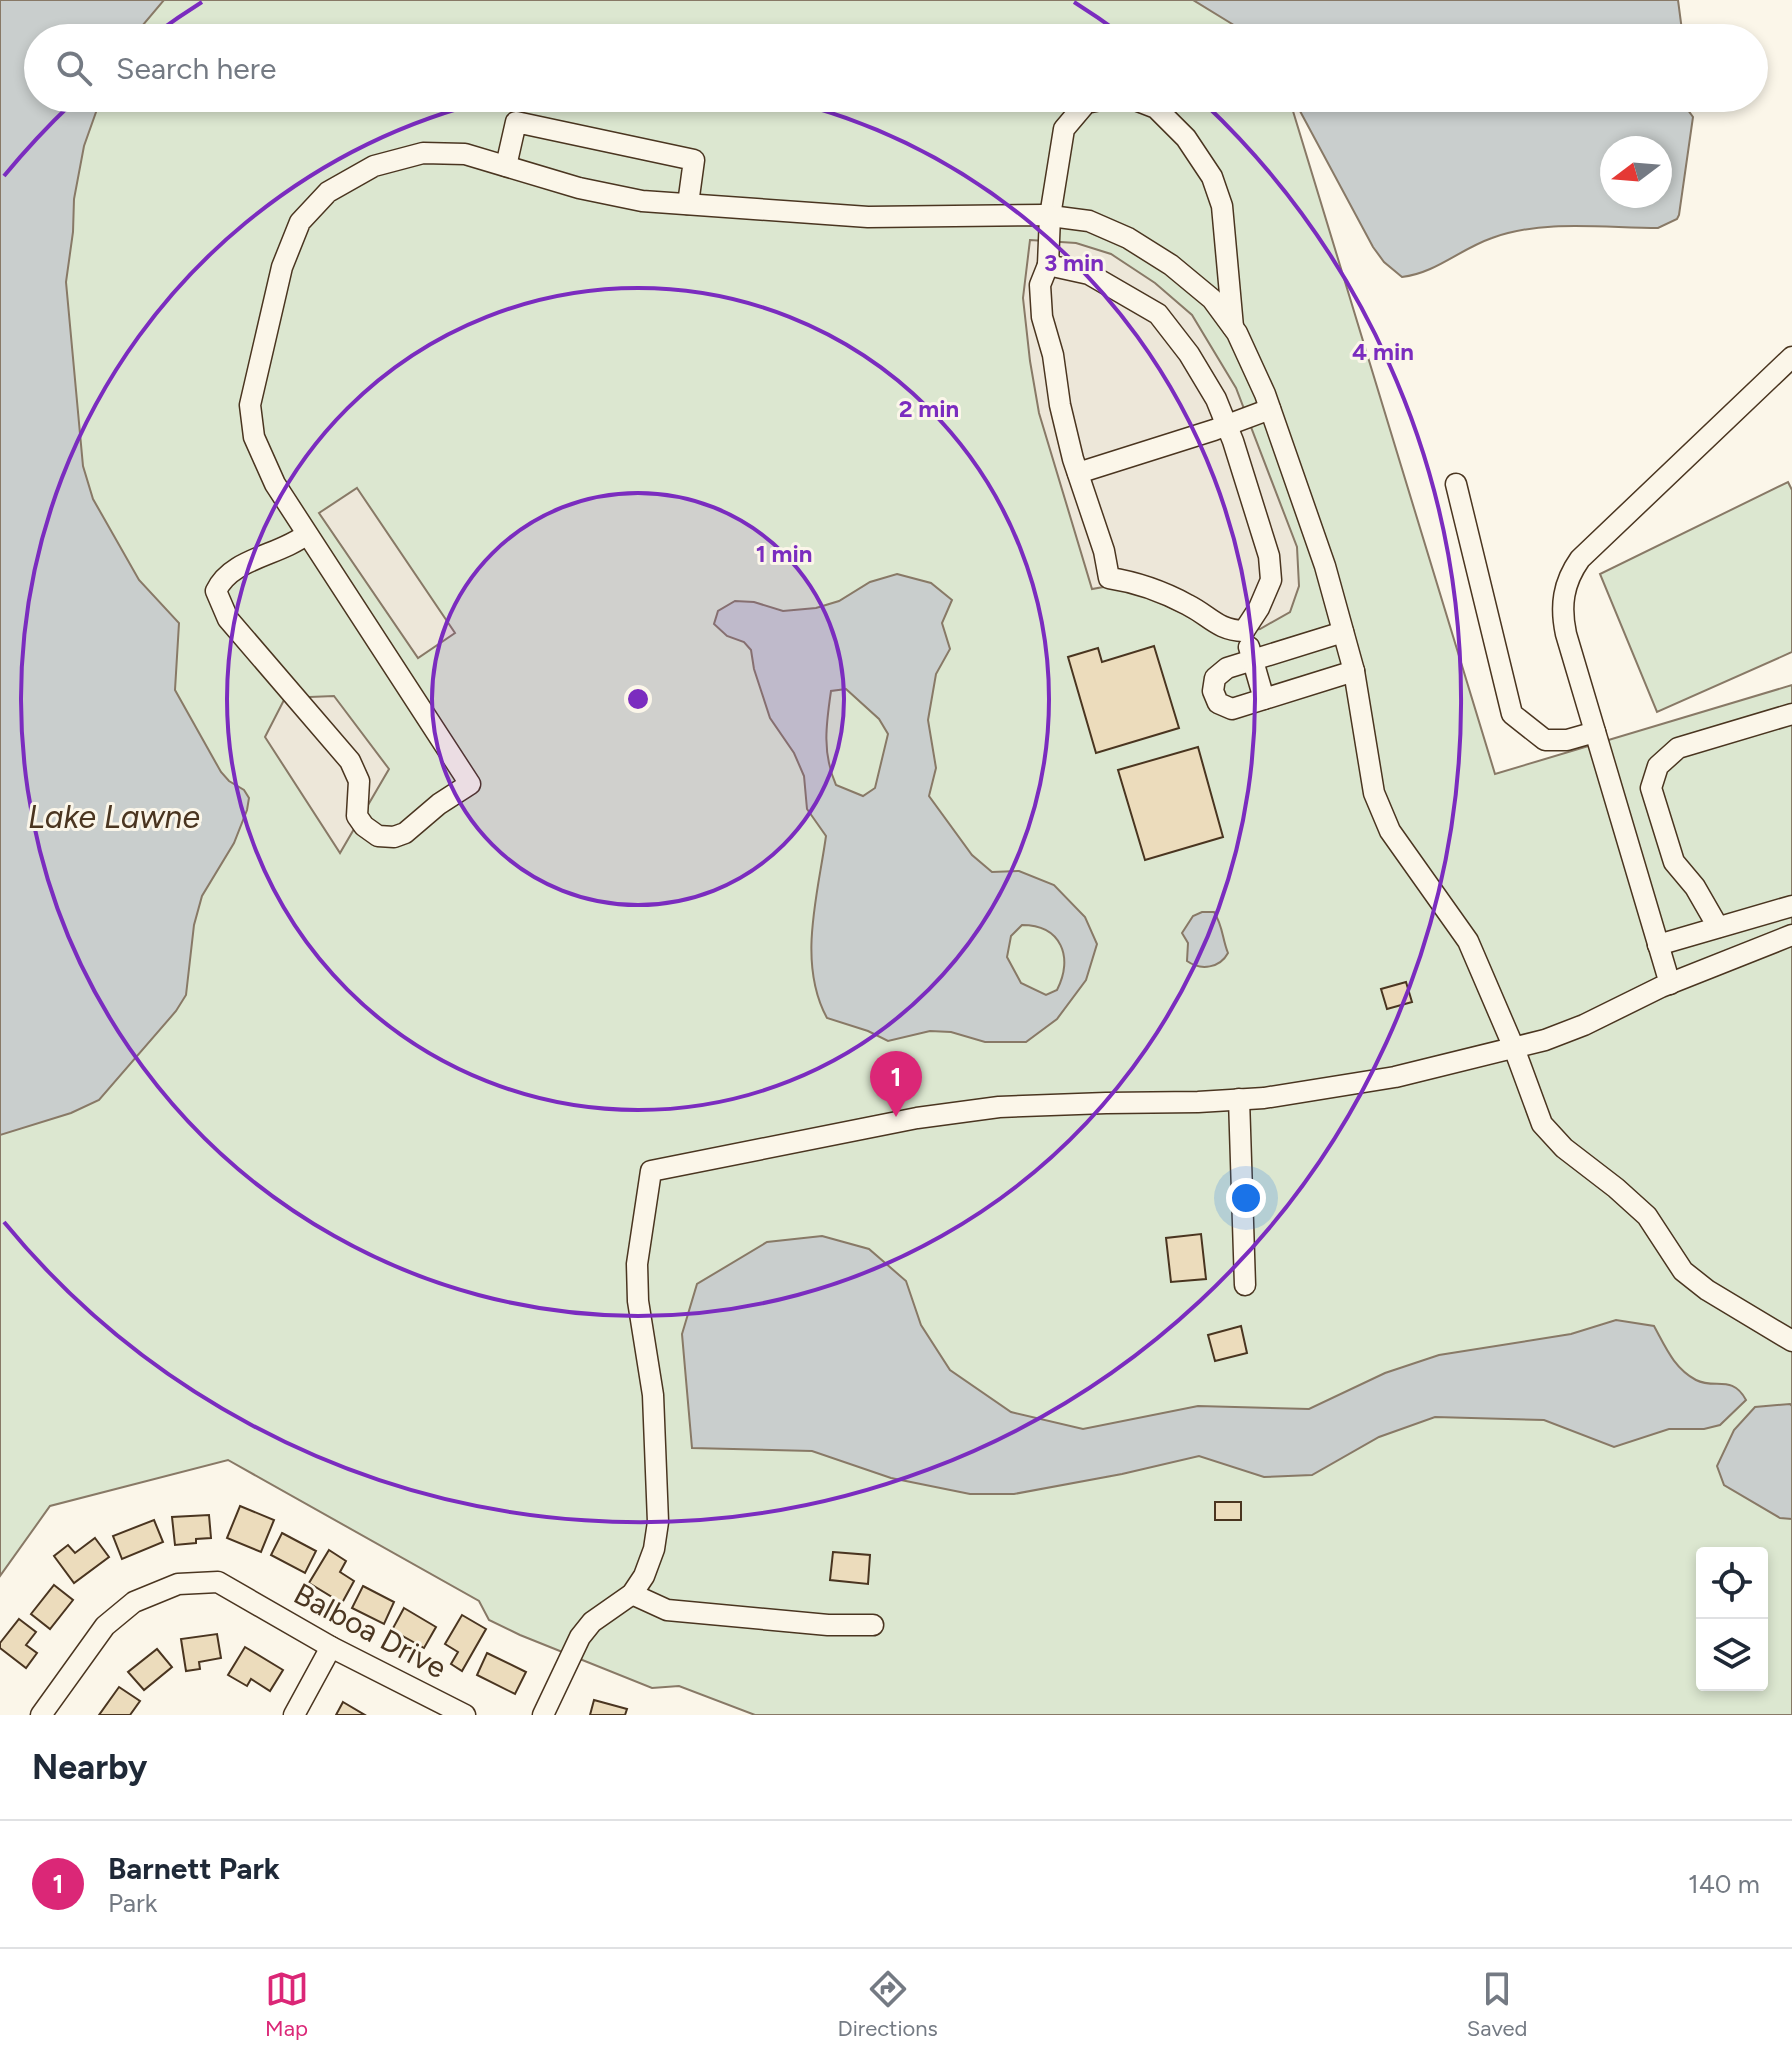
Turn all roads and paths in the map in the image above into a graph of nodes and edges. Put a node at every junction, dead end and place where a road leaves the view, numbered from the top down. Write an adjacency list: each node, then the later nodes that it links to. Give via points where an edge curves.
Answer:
1 (1078, 112): 5 (street, via 1064,129)
2 (1160, 112): 7 (street, via 1186,138 1212,177 1222,206)
3 (506, 166): 4 (street, via 579,188); 4 (street, via 516,122 694,160); 13 (street, via 465,154 423,153 374,166 328,192 300,222 282,267 250,405 254,437 275,484)
4 (688, 204): 5 (street, via 868,217)
5 (1050, 216): 6 (street); 7 (street, via 1089,221 1128,238 1212,299)
6 (1048, 265): 10 (street, via 1089,274 1158,314 1189,354); 11 (street, via 1040,285 1042,317)
7 (1233, 327): 9 (street)
8 (1792, 357): 20 (street, via 1570,573 1562,618)
9 (1270, 409): 10 (street); 15 (street)
10 (1226, 426): 11 (street); 14 (street, via 1269,556 1271,580)
11 (1078, 473): 14 (street, via 1109,578 1188,605 1223,629)
12 (1456, 484): 20 (street, via 1512,714 1545,740)
13 (307, 534): 13 (street, via 236,567 216,591 228,619 350,761 359,781 357,816 364,826 378,836 394,837 470,784)
14 (1244, 631): 16 (street)
15 (1343, 632): 16 (street); 17 (street)
16 (1253, 660): 18 (street); 18 (street, via 1227,668 1215,678 1213,691 1218,703 1232,709)
17 (1354, 671): 18 (street); 26 (street, via 1374,793 1390,831 1468,941)
18 (1264, 699)
19 (1792, 714): 22 (street, via 1678,748 1658,766 1651,788 1674,862)
20 (1595, 732): 24 (street)
21 (1792, 906): 22 (street)
22 (1718, 927): 24 (street)
23 (1792, 935): 25 (street)
24 (1658, 945): 25 (street)
25 (1670, 984): 26 (street, via 1584,1025)
26 (1514, 1048): 27 (street, via 1357,1084); 29 (street, via 1542,1124 1564,1148 1647,1216 1683,1271)
27 (1239, 1099): 28 (street); 30 (street, via 999,1107 847,1130 651,1171 637,1264 653,1395 658,1522 654,1549)
28 (1245, 1285)
29 (1792, 1341)
30 (632, 1594): 31 (street, via 667,1610); 36 (street, via 580,1637)
31 (873, 1625)
32 (331, 1647): 33 (street, Balboa Drive, via 218,1582 178,1584 134,1602 105,1626); 34 (street); 35 (street, Balboa Drive)
33 (41, 1715)
34 (294, 1715)
35 (465, 1715)
36 (543, 1715)

